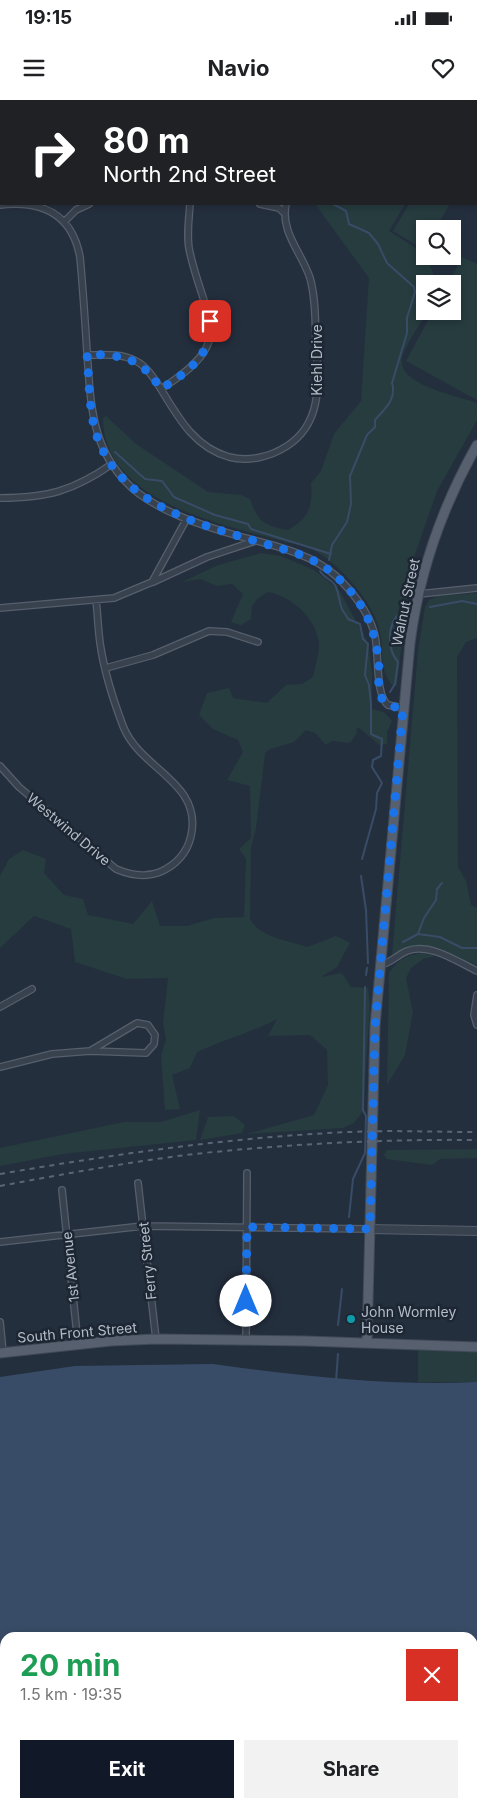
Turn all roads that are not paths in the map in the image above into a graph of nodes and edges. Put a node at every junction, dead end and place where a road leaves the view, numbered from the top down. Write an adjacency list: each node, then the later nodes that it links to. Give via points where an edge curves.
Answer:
1 (28, 205): 7 (street, via 42,208)
2 (87, 205): 7 (street)
3 (190, 205): 9 (street, via 189,252 209,312 210,338 194,366)
4 (265, 205): 6 (street, via 279,208)
5 (286, 205): 6 (street, Kiehl Drive)
6 (284, 213): 9 (street, Kiehl Drive, via 288,231 307,270 314,300 319,382 312,416 302,432 291,443 270,454 229,457 212,450 191,434)
7 (64, 222): 8 (street, via 75,237 80,257)
8 (87, 354): 9 (street, Kiehl Drive, via 134,360 146,369); 11 (street, via 95,427)
9 (161, 389)
10 (477, 445): 17 (main road, Walnut Street, via 444,512)
11 (112, 464): 12 (street, via 82,484 61,492 41,497); 13 (street, via 138,492)
12 (0, 498)
13 (186, 520): 14 (street); 15 (street)
14 (255, 540): 15 (street); 22 (street, via 318,562 345,585 365,611 374,631 383,700 391,706)
15 (152, 582): 18 (street, via 122,596)
16 (477, 588): 17 (street)
17 (419, 594): 22 (main road, Walnut Street)
18 (96, 600): 19 (street); 21 (street, Westwind Drive)
19 (0, 608)
20 (258, 642): 21 (street, via 227,632 209,631 153,655)
21 (106, 668): 23 (street, Westwind Drive, via 131,743 179,788 191,805 190,840 178,861 148,875 132,875 116,869 19,787)
22 (403, 708): 24 (main road, Walnut Street)
23 (0, 766)
24 (380, 965): 25 (street, via 405,952 420,949); 37 (main road, Walnut Street, via 374,1055)
25 (477, 972)
26 (32, 989): 28 (street)
27 (477, 995): 29 (street, via 474,1014)
28 (0, 1007)
29 (477, 1025)
30 (90, 1051): 30 (street, via 137,1023 148,1025 155,1035 154,1044 146,1052); 31 (street, via 52,1054)
31 (0, 1066)
32 (247, 1174): 36 (street)
33 (138, 1183): 35 (street, Ferry Street)
34 (62, 1190): 39 (street, 1st Avenue)
35 (143, 1226): 36 (street); 39 (street); 42 (street, Ferry Street)
36 (247, 1227): 37 (street); 43 (street)
37 (370, 1229): 38 (street); 44 (main road, Walnut Street)
38 (477, 1231)
39 (68, 1235): 40 (street); 45 (street, 1st Avenue)
40 (0, 1242)
41 (0, 1322): 47 (street)
42 (156, 1339): 43 (main road, South Front Street); 45 (main road, South Front Street)
43 (246, 1340): 44 (main road, South Front Street)
44 (367, 1343): 46 (main road, South Front Street)
45 (78, 1344): 47 (main road, South Front Street)
46 (477, 1347)
47 (2, 1353)

